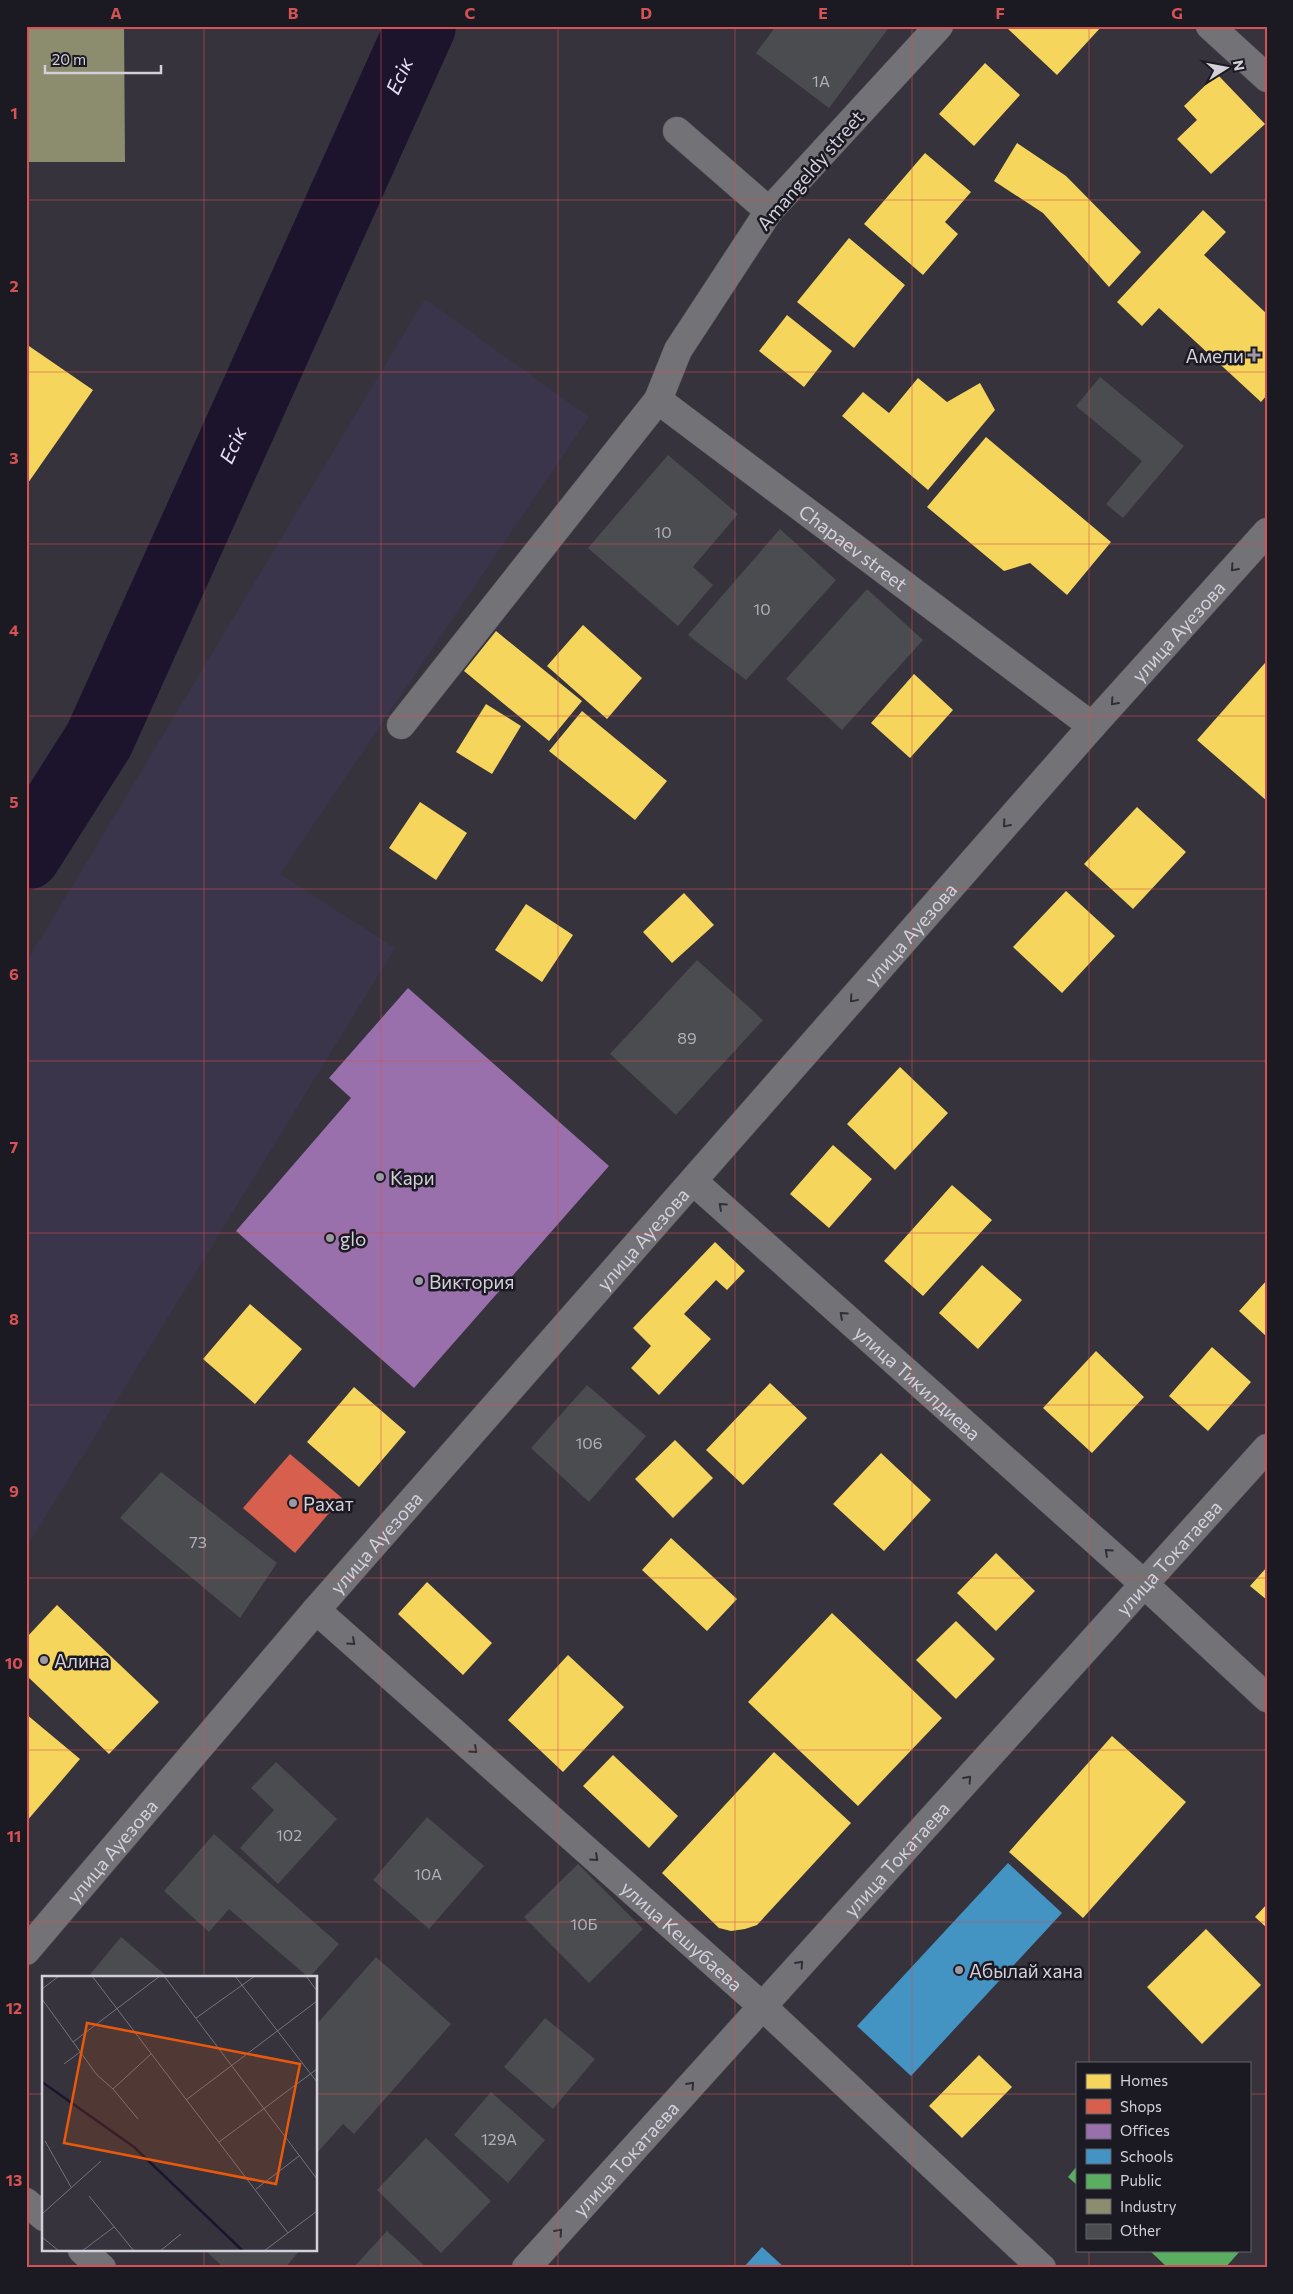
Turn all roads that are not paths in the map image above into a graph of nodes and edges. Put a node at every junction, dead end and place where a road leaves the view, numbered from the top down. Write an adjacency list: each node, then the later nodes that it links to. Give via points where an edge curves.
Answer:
1 (939, 26): 5 (street, Amangeldy street)
2 (1210, 26): 3 (street)
3 (1267, 78)
4 (677, 131): 5 (street)
5 (769, 211): 6 (street, Amangeldy street, via 678,350)
6 (658, 400): 8 (street); 9 (street, Chapaev street)
7 (1267, 532): 9 (street, улица Ауезова, one-way to 9)
8 (401, 724)
9 (1092, 726): 10 (street, улица Ауезова, one-way to 10)
10 (694, 1180): 12 (street, улица Тикилдиева, one-way to 10); 13 (street, улица Ауезова)
11 (1267, 1448): 12 (street, улица Токатаева)
12 (1144, 1584): 14 (street, улица Тикилдиева); 16 (street, улица Токатаева, one-way to 12)
13 (316, 1610): 15 (street, улица Ауезова); 16 (street, улица Кешубаева, one-way to 16)
14 (1267, 1698)
15 (26, 1951)
16 (762, 2006): 21 (street, улица Токатаева, one-way to 16); 22 (street, улица Кешубаева)
17 (26, 2202): 18 (street)
18 (42, 2215)
19 (84, 2252): 20 (street)
20 (102, 2268)
21 (526, 2268)
22 (1042, 2268)

